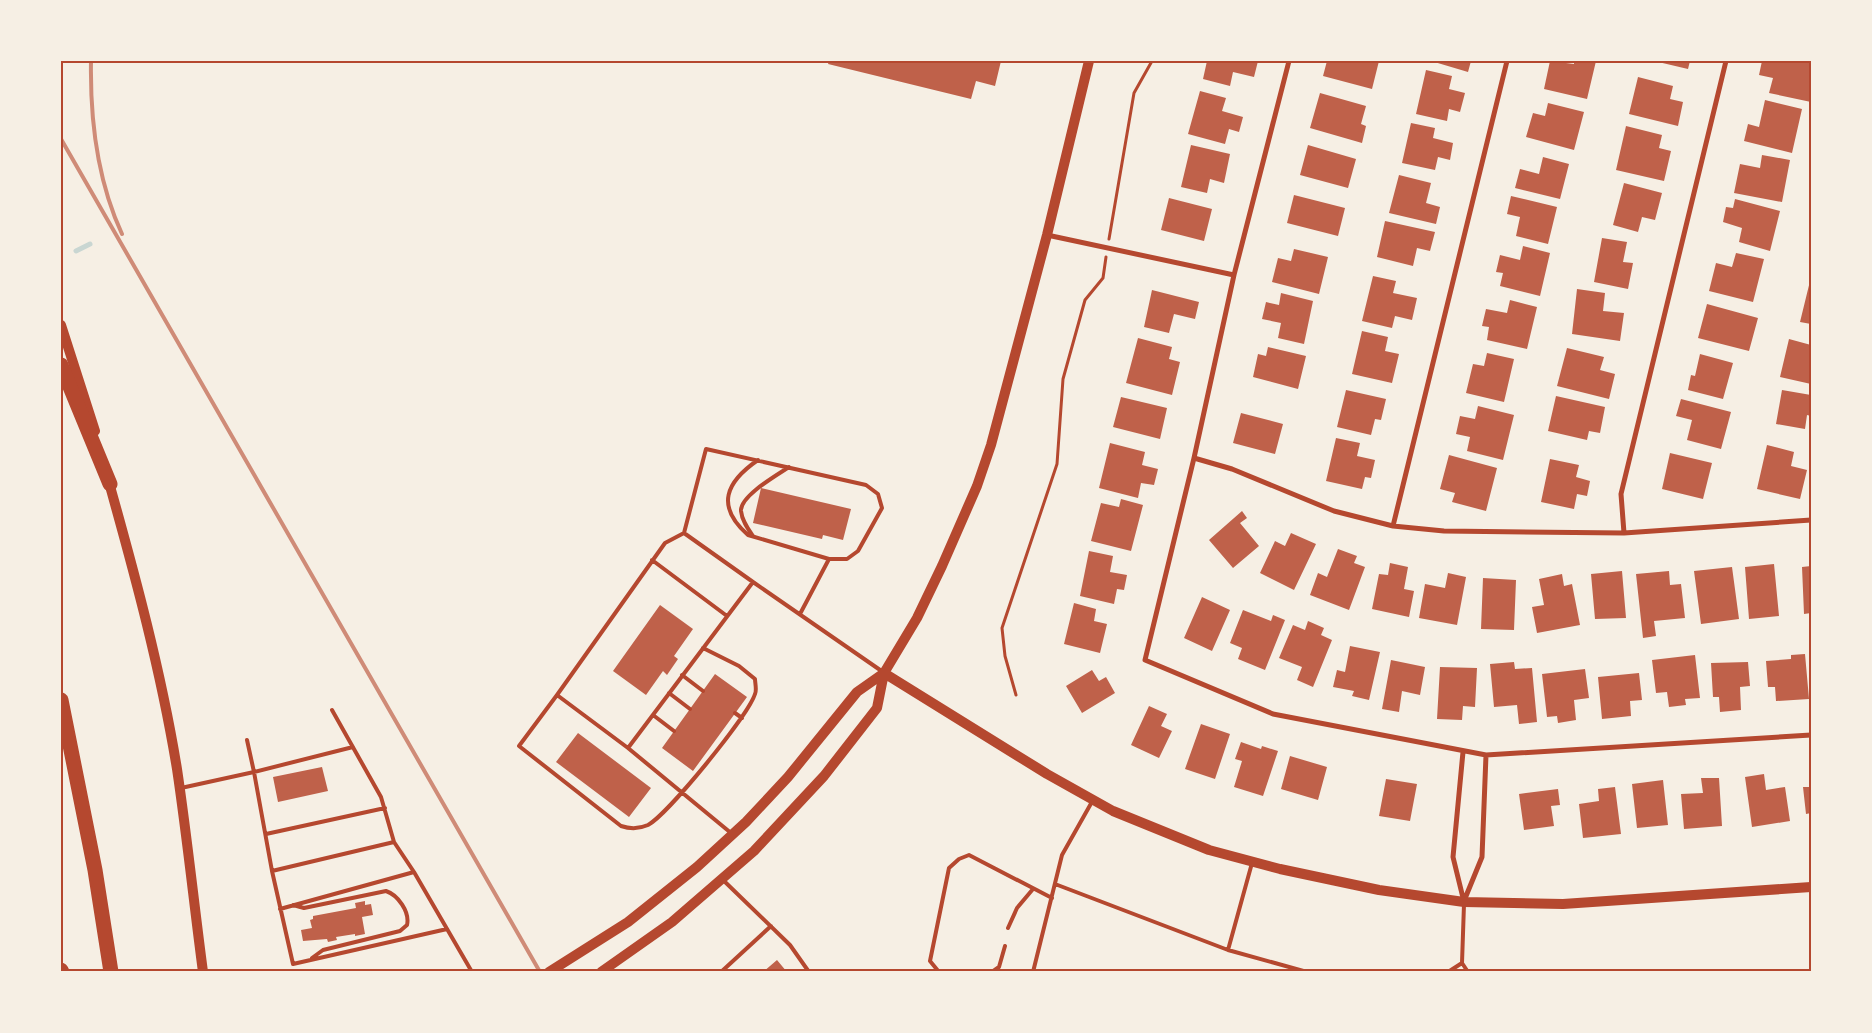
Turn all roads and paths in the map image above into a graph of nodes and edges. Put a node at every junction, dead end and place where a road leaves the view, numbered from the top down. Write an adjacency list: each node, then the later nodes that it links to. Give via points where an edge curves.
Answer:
1 (1089, 61): 6 (main road)
2 (1152, 61): 7 (path, via 1134,93)
3 (1289, 61): 8 (street)
4 (1507, 61): 16 (street)
5 (1726, 61): 18 (street, via 1620,494)
6 (1048, 235): 7 (street); 26 (main road, via 1007,390 977,486 926,599)
7 (1108, 248): 8 (street); 31 (path, via 1103,278 1084,300 1064,379 1057,464 1002,628 1004,656)
8 (1234, 275): 11 (street)
9 (61, 325): 14 (main road)
10 (61, 365): 14 (highway)
11 (1194, 458): 16 (street, via 1232,469 1334,511); 45 (street, via 1145,660 1273,714)
12 (758, 460): 13 (lane); 17 (lane, via 706,449); 19 (lane, via 732,482 728,503 743,531)
13 (789, 467): 19 (lane, via 743,503 744,523); 20 (lane, via 866,485 878,494 882,508 858,551 848,559)
14 (110, 484): 50 (main road, via 161,686)
15 (1811, 520): 18 (street)
16 (1393, 526): 18 (street, via 1444,531)
17 (684, 533): 21 (lane, via 665,544); 22 (lane)
18 (1624, 533)
19 (753, 536): 20 (lane)
20 (829, 558): 23 (lane)
21 (652, 560): 24 (lane); 30 (lane)
22 (753, 582): 23 (lane); 24 (lane)
23 (800, 614): 26 (lane)
24 (727, 616): 25 (lane)
25 (703, 648): 27 (lane); 37 (lane, via 739,666 754,679 756,693)
26 (884, 673): 52 (main road); 55 (main road, via 857,692 788,777); 60 (main road, via 877,708 824,776 777,828)
27 (682, 675): 28 (lane); 29 (lane)
28 (703, 691)
29 (669, 693): 33 (lane); 36 (lane)
30 (557, 695): 44 (lane); 51 (lane, via 519,746 622,826 647,825 664,814)
31 (1016, 695)
32 (61, 700): 75 (highway, via 95,870)
33 (690, 709)
34 (332, 710): 43 (lane)
35 (735, 713): 37 (lane)
36 (653, 715): 38 (lane); 44 (lane)
37 (742, 718): 41 (lane)
38 (674, 731)
39 (721, 733): 41 (lane)
40 (1811, 736): 47 (street)
41 (726, 737): 48 (lane)
42 (247, 740): 49 (lane)
43 (353, 747): 49 (lane); 53 (lane)
44 (628, 748): 51 (lane)
45 (1462, 752): 47 (street); 65 (street, via 1453,858)
46 (706, 754): 48 (lane)
47 (1486, 755): 65 (street, via 1482,856)
48 (710, 757): 51 (lane)
49 (254, 772): 50 (lane); 54 (lane)
50 (179, 788): 76 (main road)
51 (682, 793): 55 (lane)
52 (1093, 800): 57 (main road, via 1142,825); 61 (lane, via 1062,855)
53 (385, 808): 54 (lane); 56 (lane)
54 (266, 834): 58 (lane)
55 (732, 835): 78 (main road, via 628,922)
56 (394, 842): 58 (lane); 59 (lane)
57 (1252, 862): 65 (main road, via 1379,890); 72 (lane)
58 (272, 871): 67 (lane)
59 (414, 872): 66 (lane); 70 (lane)
60 (723, 880): 68 (lane); 79 (main road, via 650,939)
61 (1055, 884): 64 (lane); 72 (lane)
62 (1811, 887): 65 (main road, via 1564,904)
63 (1033, 888): 64 (lane); 69 (lane, via 1017,908); 82 (lane, via 969,855 959,858 949,868 930,961)
64 (1052, 898): 84 (lane)
65 (1464, 902): 74 (lane)
66 (294, 906): 67 (lane); 73 (lane, via 304,908 386,891 394,894 406,912 407,925 400,931 323,950)
67 (280, 909): 73 (lane, via 293,964)
68 (771, 926): 80 (lane); 81 (lane, via 790,945)
69 (1008, 928)
70 (448, 929): 73 (lane); 77 (lane)
71 (1005, 946): 83 (lane, via 999,967)
72 (1228, 950): 85 (lane)
73 (311, 960)
74 (1462, 963): 86 (lane); 87 (lane)
75 (110, 972)
76 (203, 972)
77 (472, 972)
78 (549, 972)
79 (601, 972)
80 (721, 972)
81 (809, 972)
82 (939, 972)
83 (992, 972)
84 (1034, 972)
85 (1307, 972)
86 (1448, 972)
87 (1468, 972)

